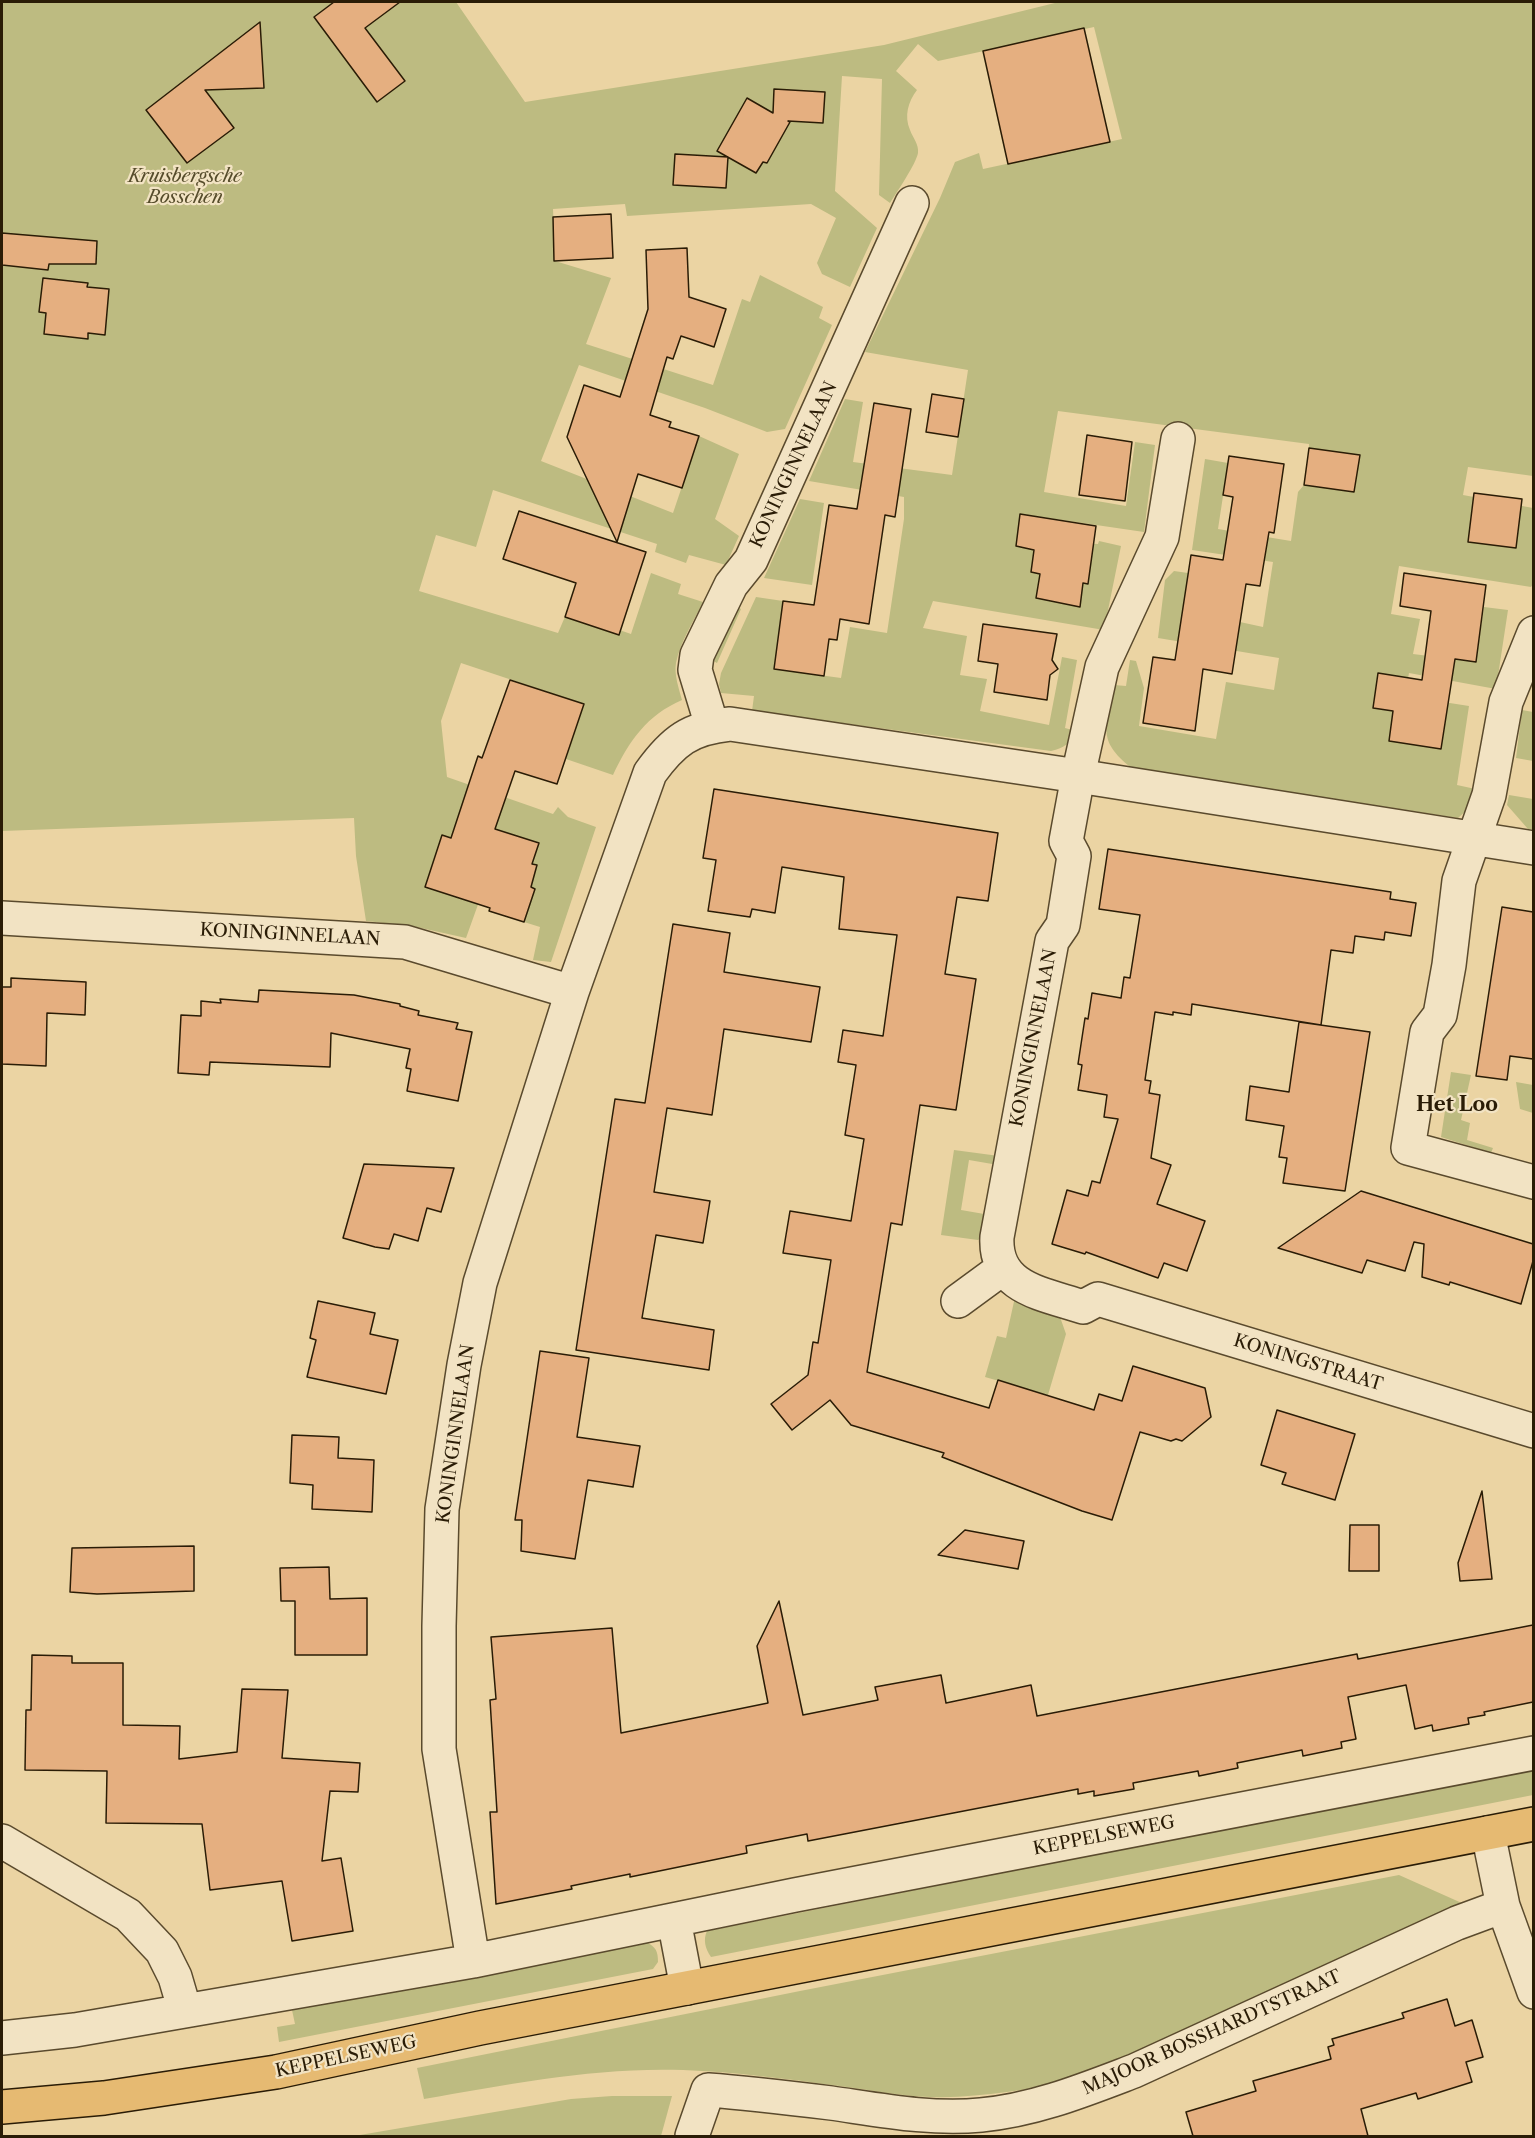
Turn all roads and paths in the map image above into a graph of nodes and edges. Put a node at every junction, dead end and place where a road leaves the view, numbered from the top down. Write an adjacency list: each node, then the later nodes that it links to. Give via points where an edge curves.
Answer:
1 (912, 203): 4 (street, KONINGINNELAAN, via 751,560 731,585 697,655 695,670)
2 (1178, 439): 5 (street, KONINGINNELAAN, via 1162,537 1102,667)
3 (1533, 633): 6 (street, via 1506,702 1489,795)
4 (712, 726): 5 (street, KONINGINNELAAN, via 730,724); 9 (street, KONINGINNELAAN, via 688,734 666,751 650,773)
5 (1078, 776): 6 (street, KONINGINNELAAN); 11 (street, KONINGINNELAAN, via 1066,841 1074,856 1063,925 1052,941 997,1237 996,1252)
6 (1473, 839): 7 (street, KONINGINNELAAN); 10 (street, via 1459,881 1440,1015 1427,1032 1407,1148)
7 (1533, 848)
8 (2, 918): 9 (street, KONINGINNELAAN, via 405,942)
9 (572, 992): 20 (street, KONINGINNELAAN, via 480,1283 442,1509 439,1749)
10 (1533, 1182)
11 (1003, 1268): 12 (street); 13 (street, KONINGSTRAAT, via 1022,1287 1083,1306 1098,1299)
12 (958, 1300)
13 (1533, 1431)
14 (1533, 1753): 19 (street, KEPPELSEWEG)
15 (1533, 1824): 16 (main road, KEPPELSEWEG)
16 (1488, 1833): 18 (street); 21 (main road, KEPPELSEWEG)
17 (2, 1841): 23 (street, via 128,1915 162,1951 175,1977)
18 (1503, 1906): 22 (street); 26 (street, MAJOOR BOSSHARDTSTRAAT, via 1457,1923 1134,2071 1040,2104 980,2115 930,2115 708,2090)
19 (674, 1920): 20 (street, KEPPELSEWEG); 21 (street)
20 (473, 1961): 23 (street, KEPPELSEWEG)
21 (687, 1989): 25 (main road, KEPPELSEWEG, via 276,2072 104,2098)
22 (1533, 1992)
23 (184, 2011): 24 (street, KEPPELSEWEG)
24 (2, 2038)
25 (2, 2108)
26 (693, 2136)

